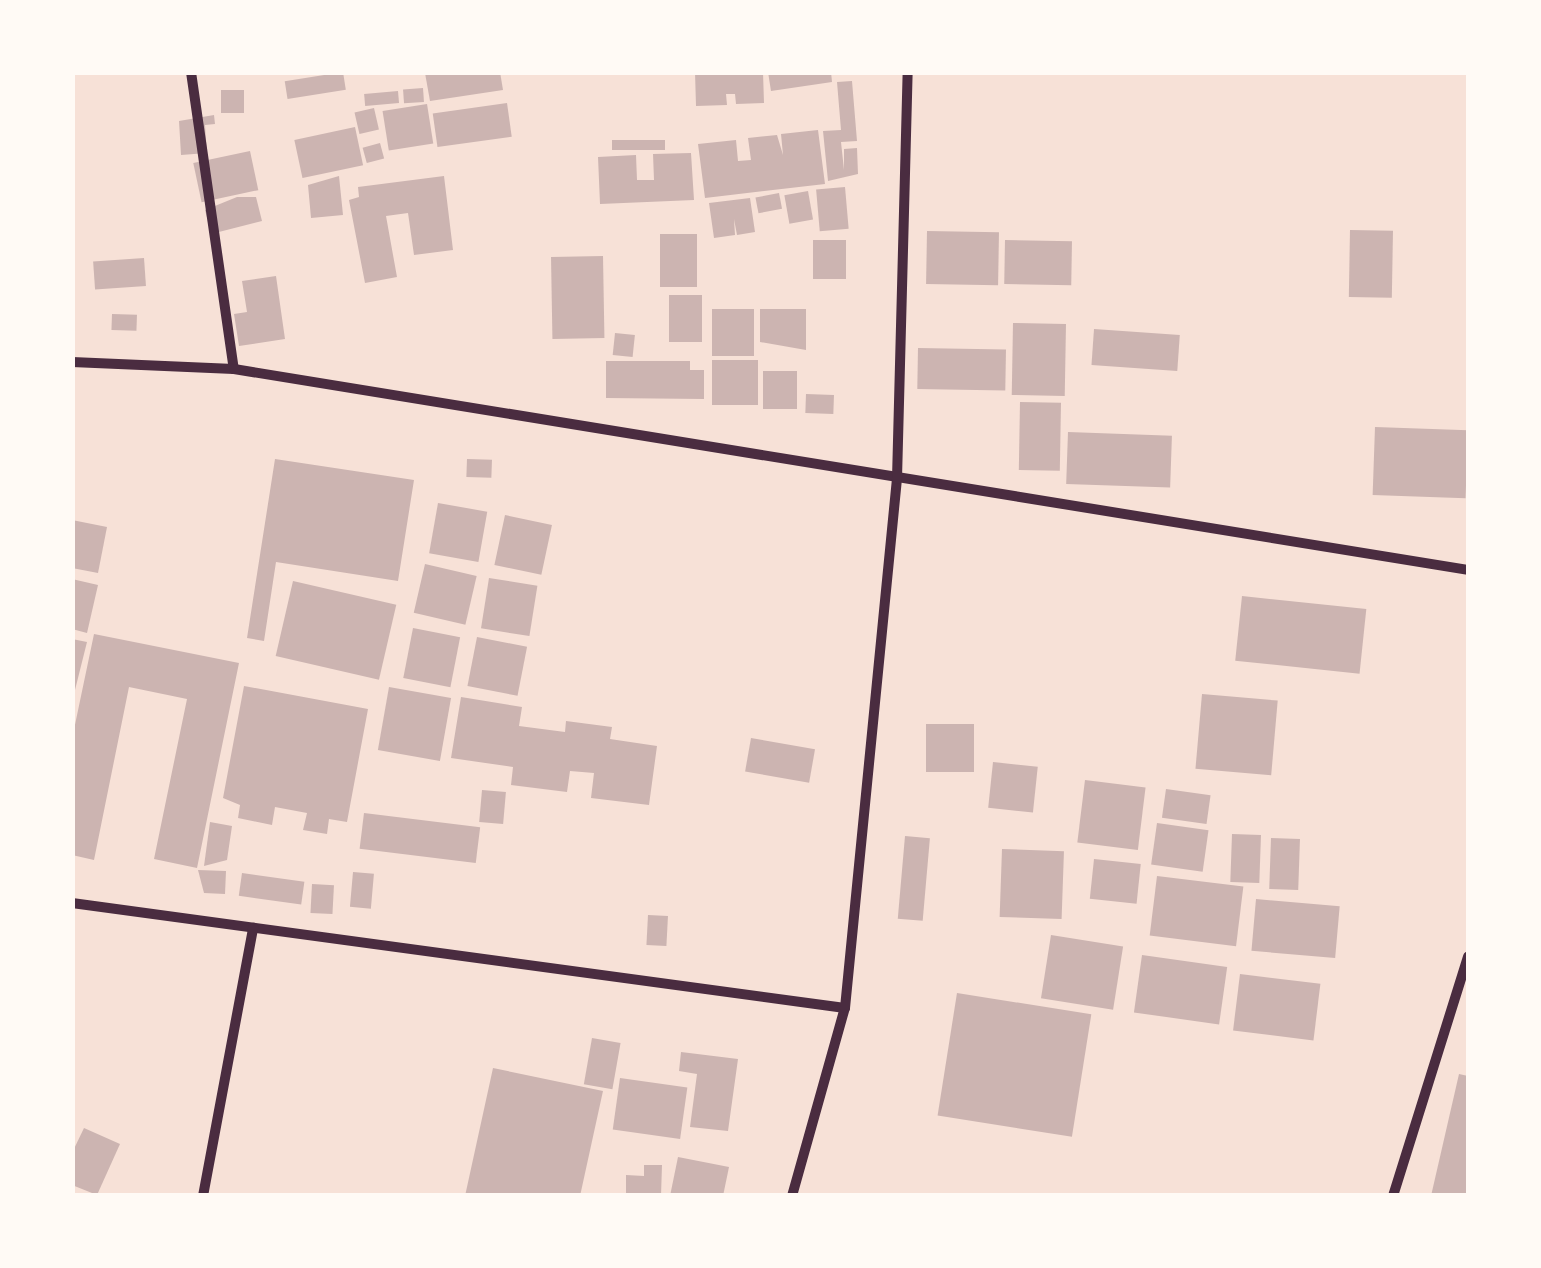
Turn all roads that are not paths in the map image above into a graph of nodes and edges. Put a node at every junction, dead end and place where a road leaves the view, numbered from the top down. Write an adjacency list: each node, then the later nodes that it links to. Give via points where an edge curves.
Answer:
1 (191, 72): 4 (street)
2 (908, 72): 5 (street)
3 (72, 362): 4 (street)
4 (234, 369): 5 (street)
5 (898, 479): 6 (street); 10 (street)
6 (1468, 570)
7 (72, 903): 8 (street)
8 (254, 928): 10 (street); 11 (street)
9 (1468, 956): 13 (street)
10 (845, 1008): 12 (street)
11 (203, 1196)
12 (792, 1196)
13 (1393, 1196)

